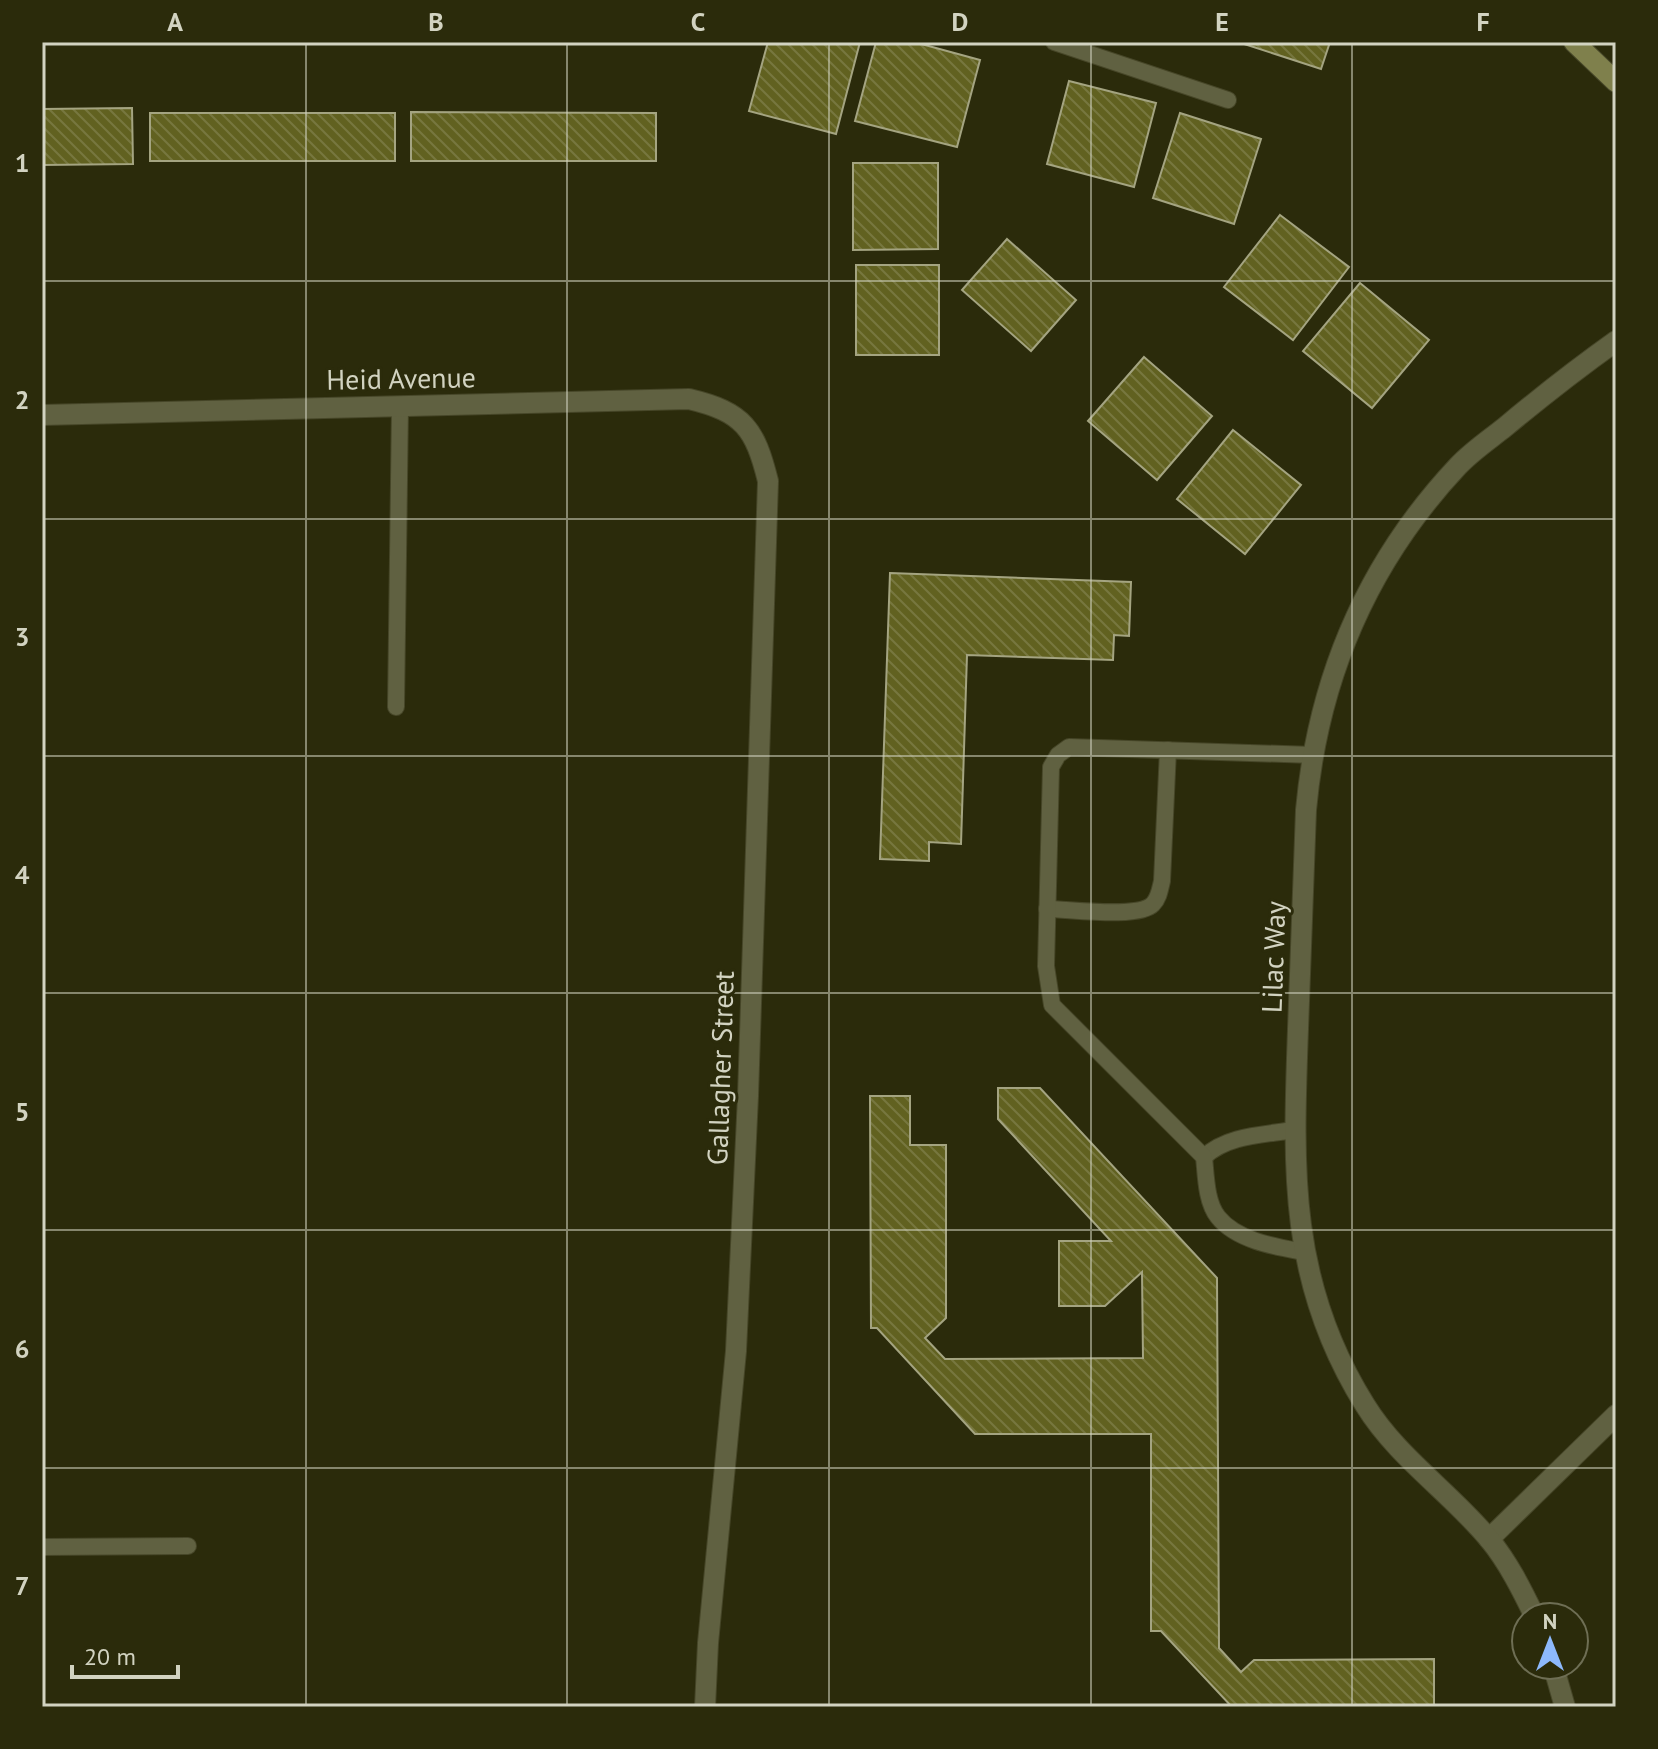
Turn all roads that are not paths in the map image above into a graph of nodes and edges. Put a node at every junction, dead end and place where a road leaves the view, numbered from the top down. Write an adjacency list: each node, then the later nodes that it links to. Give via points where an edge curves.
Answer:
1 (1054, 42): 4 (lane)
2 (1574, 42): 3 (main road)
3 (1616, 82)
4 (1228, 100)
5 (1616, 341): 11 (street, Lilac Way, via 1461,463 1416,514 1378,571 1343,644)
6 (400, 406): 7 (street, Heid Avenue); 8 (street, Heid Avenue, via 689,399 715,405); 9 (lane)
7 (42, 415)
8 (750, 432): 22 (street, Gallagher Street, via 768,481 748,1096 736,1351)
9 (396, 707)
10 (1168, 750): 11 (lane); 12 (lane, via 1162,881 1151,907 1135,912); 12 (lane, via 1069,747 1058,755 1051,767)
11 (1313, 755): 13 (street, Lilac Way, via 1306,810)
12 (1047, 909): 14 (lane, via 1052,1005)
13 (1294, 1130): 14 (lane, via 1236,1139); 15 (street, Lilac Way)
14 (1204, 1157): 15 (lane, via 1207,1191 1218,1217 1247,1238)
15 (1304, 1252): 17 (street, Lilac Way, via 1338,1357 1364,1404 1382,1431)
16 (1616, 1415): 17 (street)
17 (1489, 1539): 20 (street, Lilac Way)
18 (188, 1546): 19 (lane)
19 (42, 1547)
20 (1528, 1601)
21 (1558, 1681): 23 (street)
22 (705, 1707)
23 (1565, 1707)

